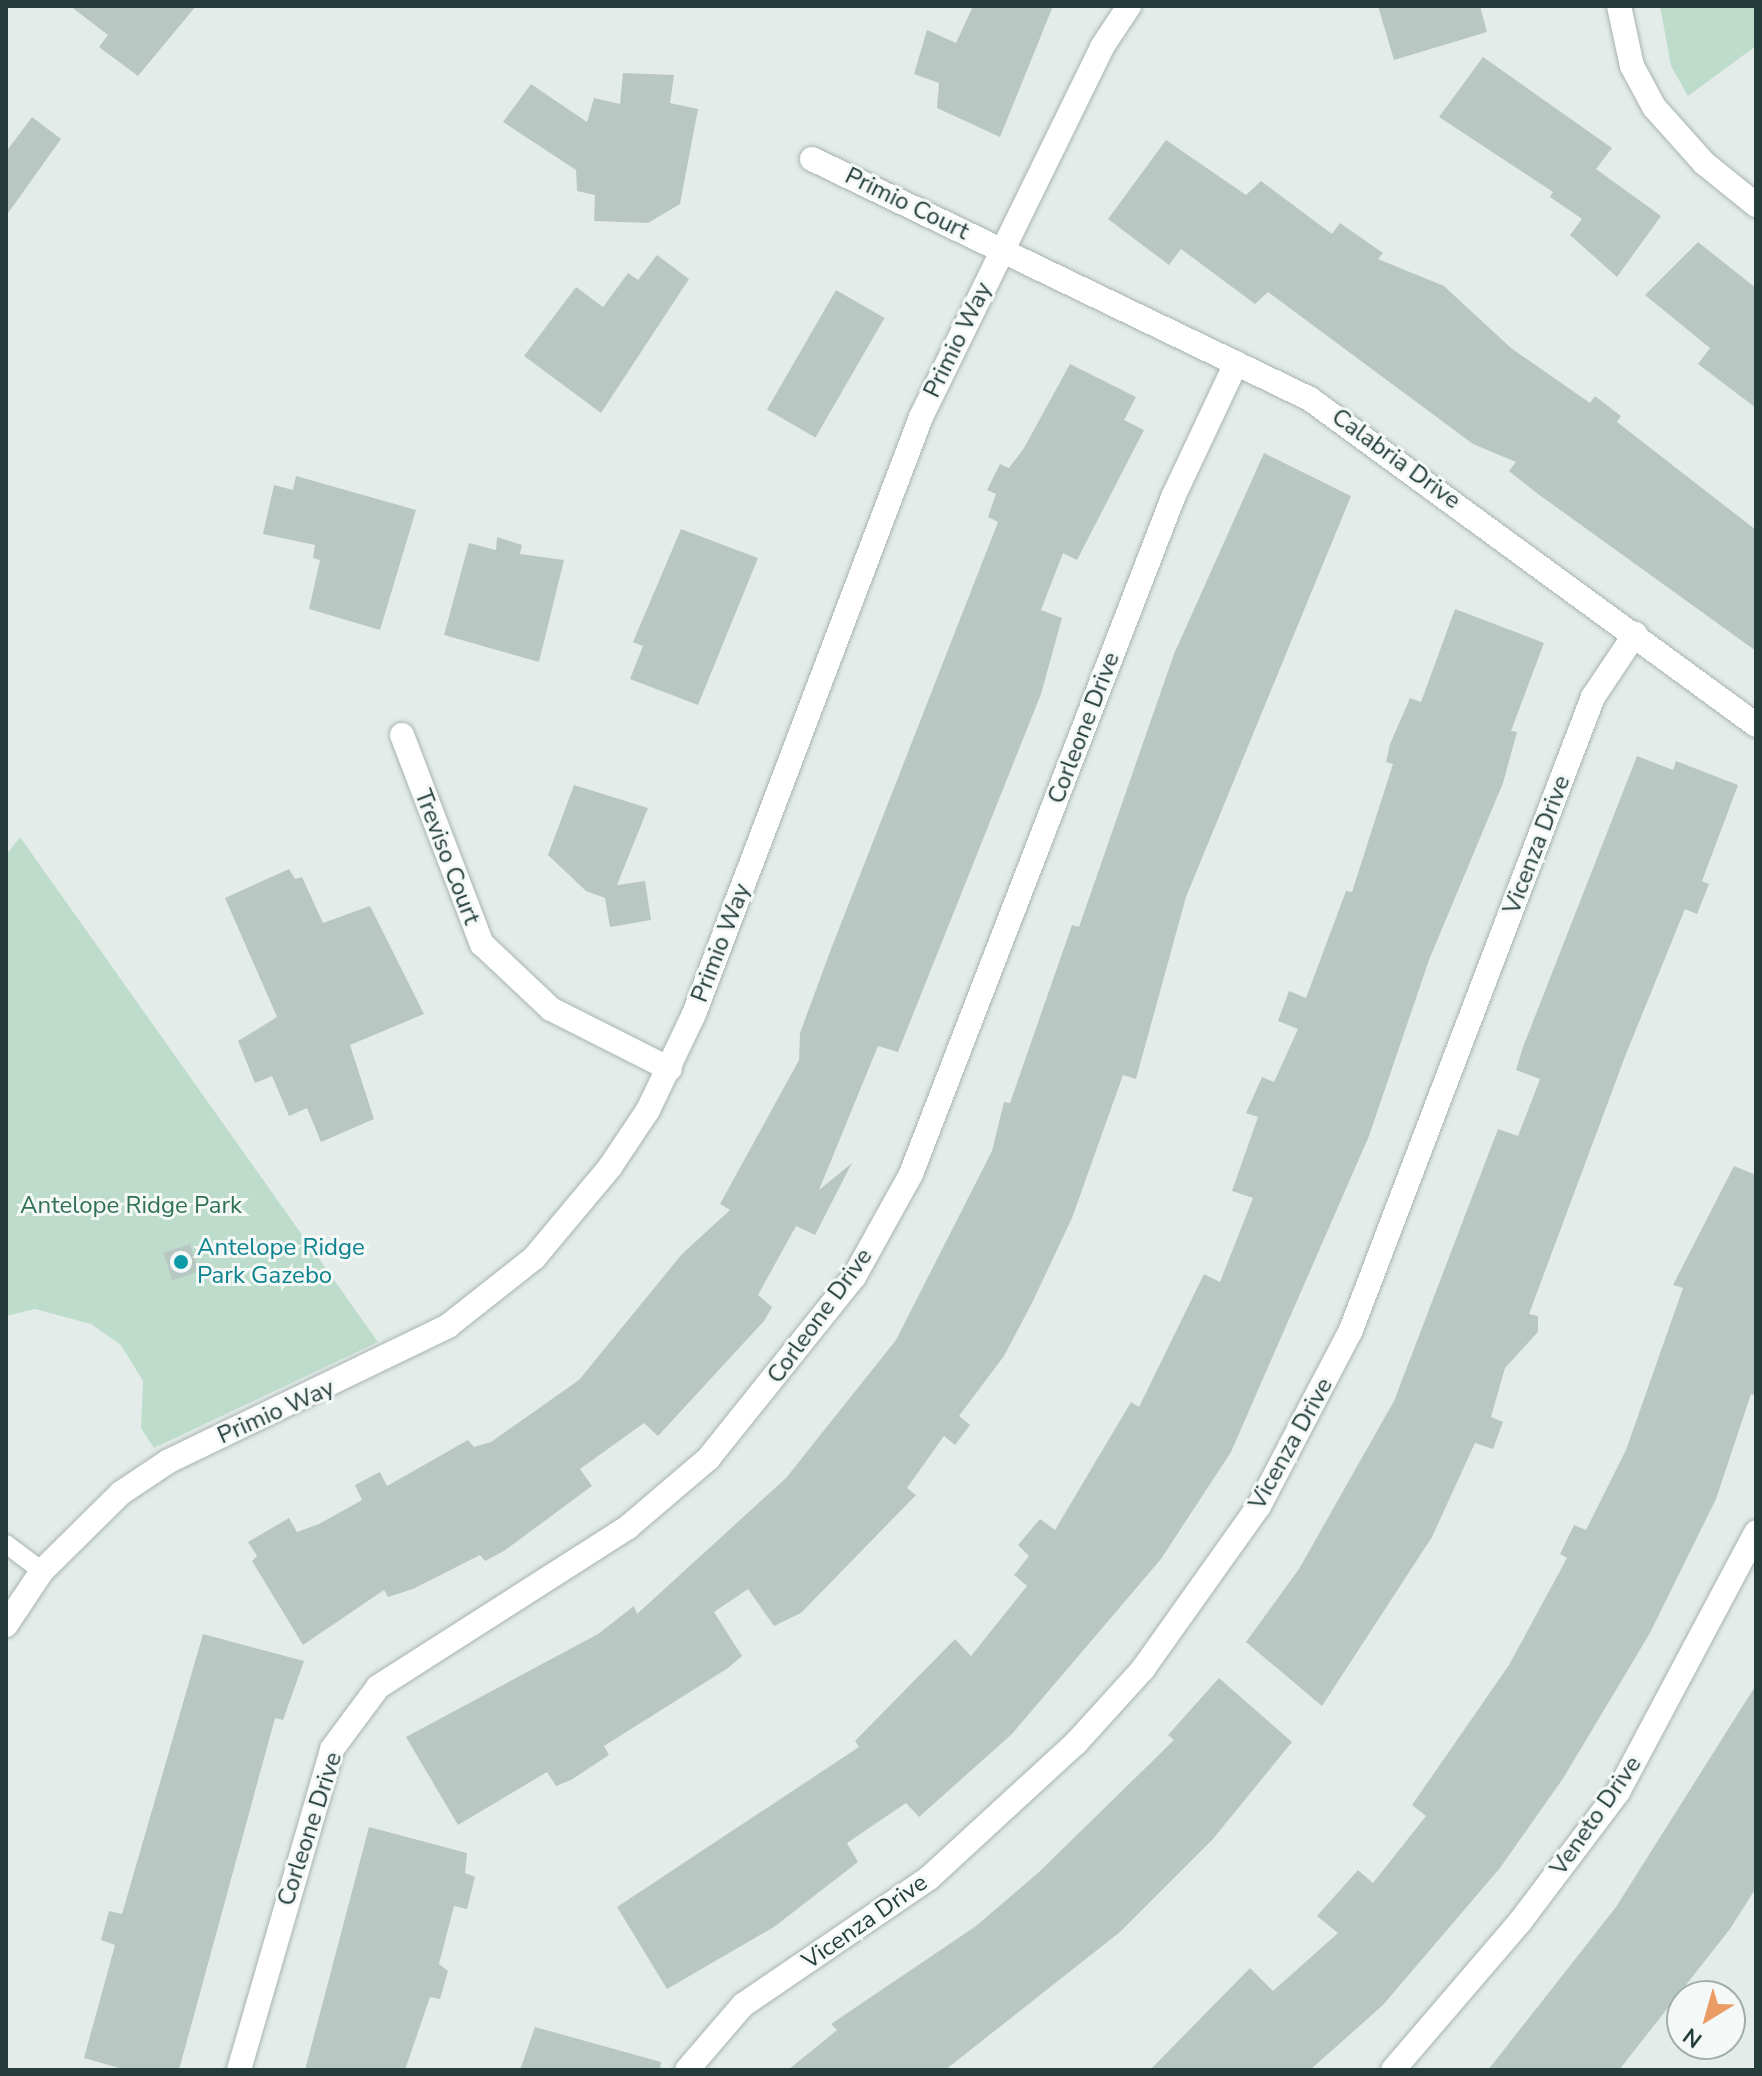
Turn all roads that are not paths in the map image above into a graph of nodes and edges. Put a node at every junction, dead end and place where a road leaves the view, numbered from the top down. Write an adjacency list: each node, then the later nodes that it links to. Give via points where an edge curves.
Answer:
1 (1129, 6): 5 (street, Primio Way)
2 (1619, 6): 4 (street, via 1632,66 1654,107 1704,163)
3 (812, 159): 5 (street, Primio Court)
4 (1756, 205)
5 (1002, 250): 6 (street, Calabria Drive); 10 (street, Primio Way, via 921,417)
6 (1236, 363): 7 (street, Calabria Drive, via 1349,423); 15 (street, Corleone Drive, via 1174,495 911,1174 854,1277 708,1459 628,1527 378,1687 332,1749)
7 (1635, 634): 8 (street, Calabria Drive); 16 (street, Vicenza Drive, via 1593,697 1351,1330 1251,1518 1143,1669 1005,1813 849,1937 743,2005)
8 (1756, 725)
9 (402, 735): 10 (street, Treviso Court, via 482,944 551,1009)
10 (670, 1069): 13 (street, Primio Way, via 584,1203 502,1287 386,1362 142,1478)
11 (1756, 1532): 17 (street, Veneto Drive, via 1618,1792 1520,1922)
12 (6, 1544): 13 (lane)
13 (42, 1571): 14 (street, Primio Way)
14 (6, 1625)
15 (239, 2070)
16 (687, 2070)
17 (1393, 2070)

